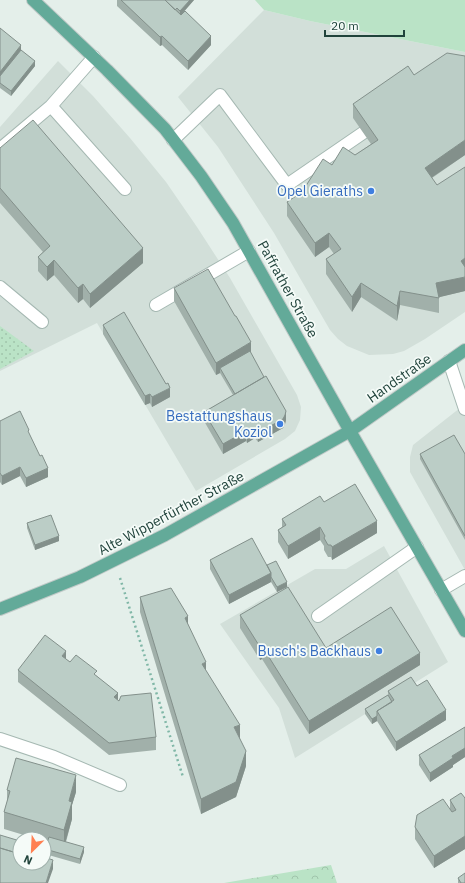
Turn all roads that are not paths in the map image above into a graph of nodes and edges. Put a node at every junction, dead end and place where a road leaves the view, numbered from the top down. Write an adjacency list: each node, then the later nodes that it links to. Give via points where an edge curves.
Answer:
1 (33, 0): 2 (main road, Paffrather Straße)
2 (94, 57): 3 (lane); 5 (main road, Paffrather Straße)
3 (51, 106): 6 (lane); 7 (lane)
4 (387, 116): 5 (lane, via 287,185 220,95)
5 (173, 140): 8 (main road, Paffrather Straße, via 234,223)
6 (0, 149)
7 (125, 189)
8 (250, 251): 10 (lane); 15 (main road, Paffrather Straße)
9 (0, 287): 11 (lane)
10 (156, 305)
11 (42, 322)
12 (465, 350): 13 (main road, Handstraße)
13 (449, 361): 14 (lane); 15 (main road, Handstraße)
14 (465, 409)
15 (350, 432): 16 (main road, Paffrather Straße); 19 (main road, Alte Wipperfürther Straße, via 165,535 80,577)
16 (417, 547): 18 (main road, Paffrather Straße); 20 (lane)
17 (465, 576): 18 (lane)
18 (442, 590): 21 (main road, Paffrather Straße)
19 (1, 606)
20 (318, 616)
21 (465, 630)
22 (0, 739): 23 (lane, via 54,757)
23 (120, 785)

